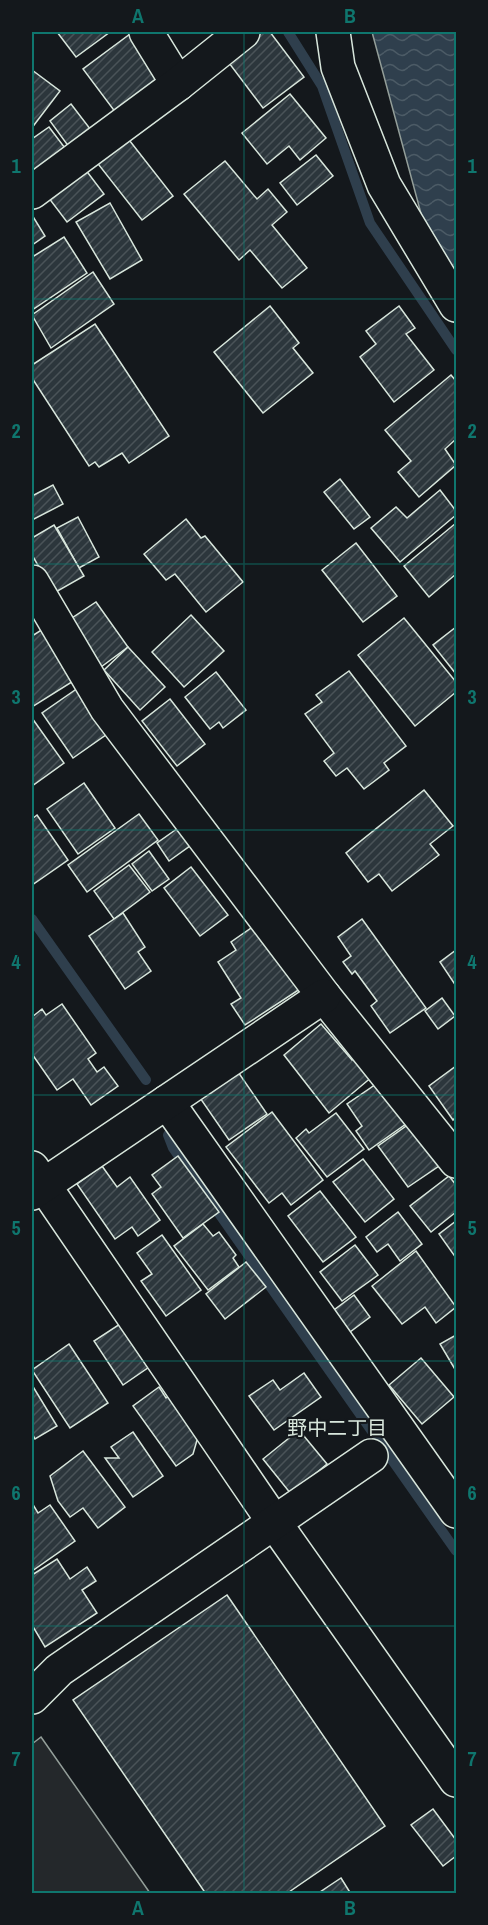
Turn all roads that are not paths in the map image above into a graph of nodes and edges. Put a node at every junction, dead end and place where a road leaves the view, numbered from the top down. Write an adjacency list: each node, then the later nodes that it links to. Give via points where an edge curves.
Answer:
1 (146, 32): 6 (street)
2 (243, 32): 6 (street)
3 (313, 32): 5 (street)
4 (333, 32): 5 (street)
5 (338, 67): 8 (street, via 384,185)
6 (178, 84): 7 (street)
7 (32, 192)
8 (456, 305)
9 (32, 582): 10 (street, via 107,709)
10 (324, 996): 11 (street); 12 (street)
11 (166, 1102): 13 (street); 15 (street)
12 (456, 1161)
13 (36, 1182): 16 (street)
14 (371, 1456): 16 (street)
15 (456, 1511)
16 (274, 1522): 17 (street, via 59,1670); 18 (street)
17 (32, 1696)
18 (456, 1780)

